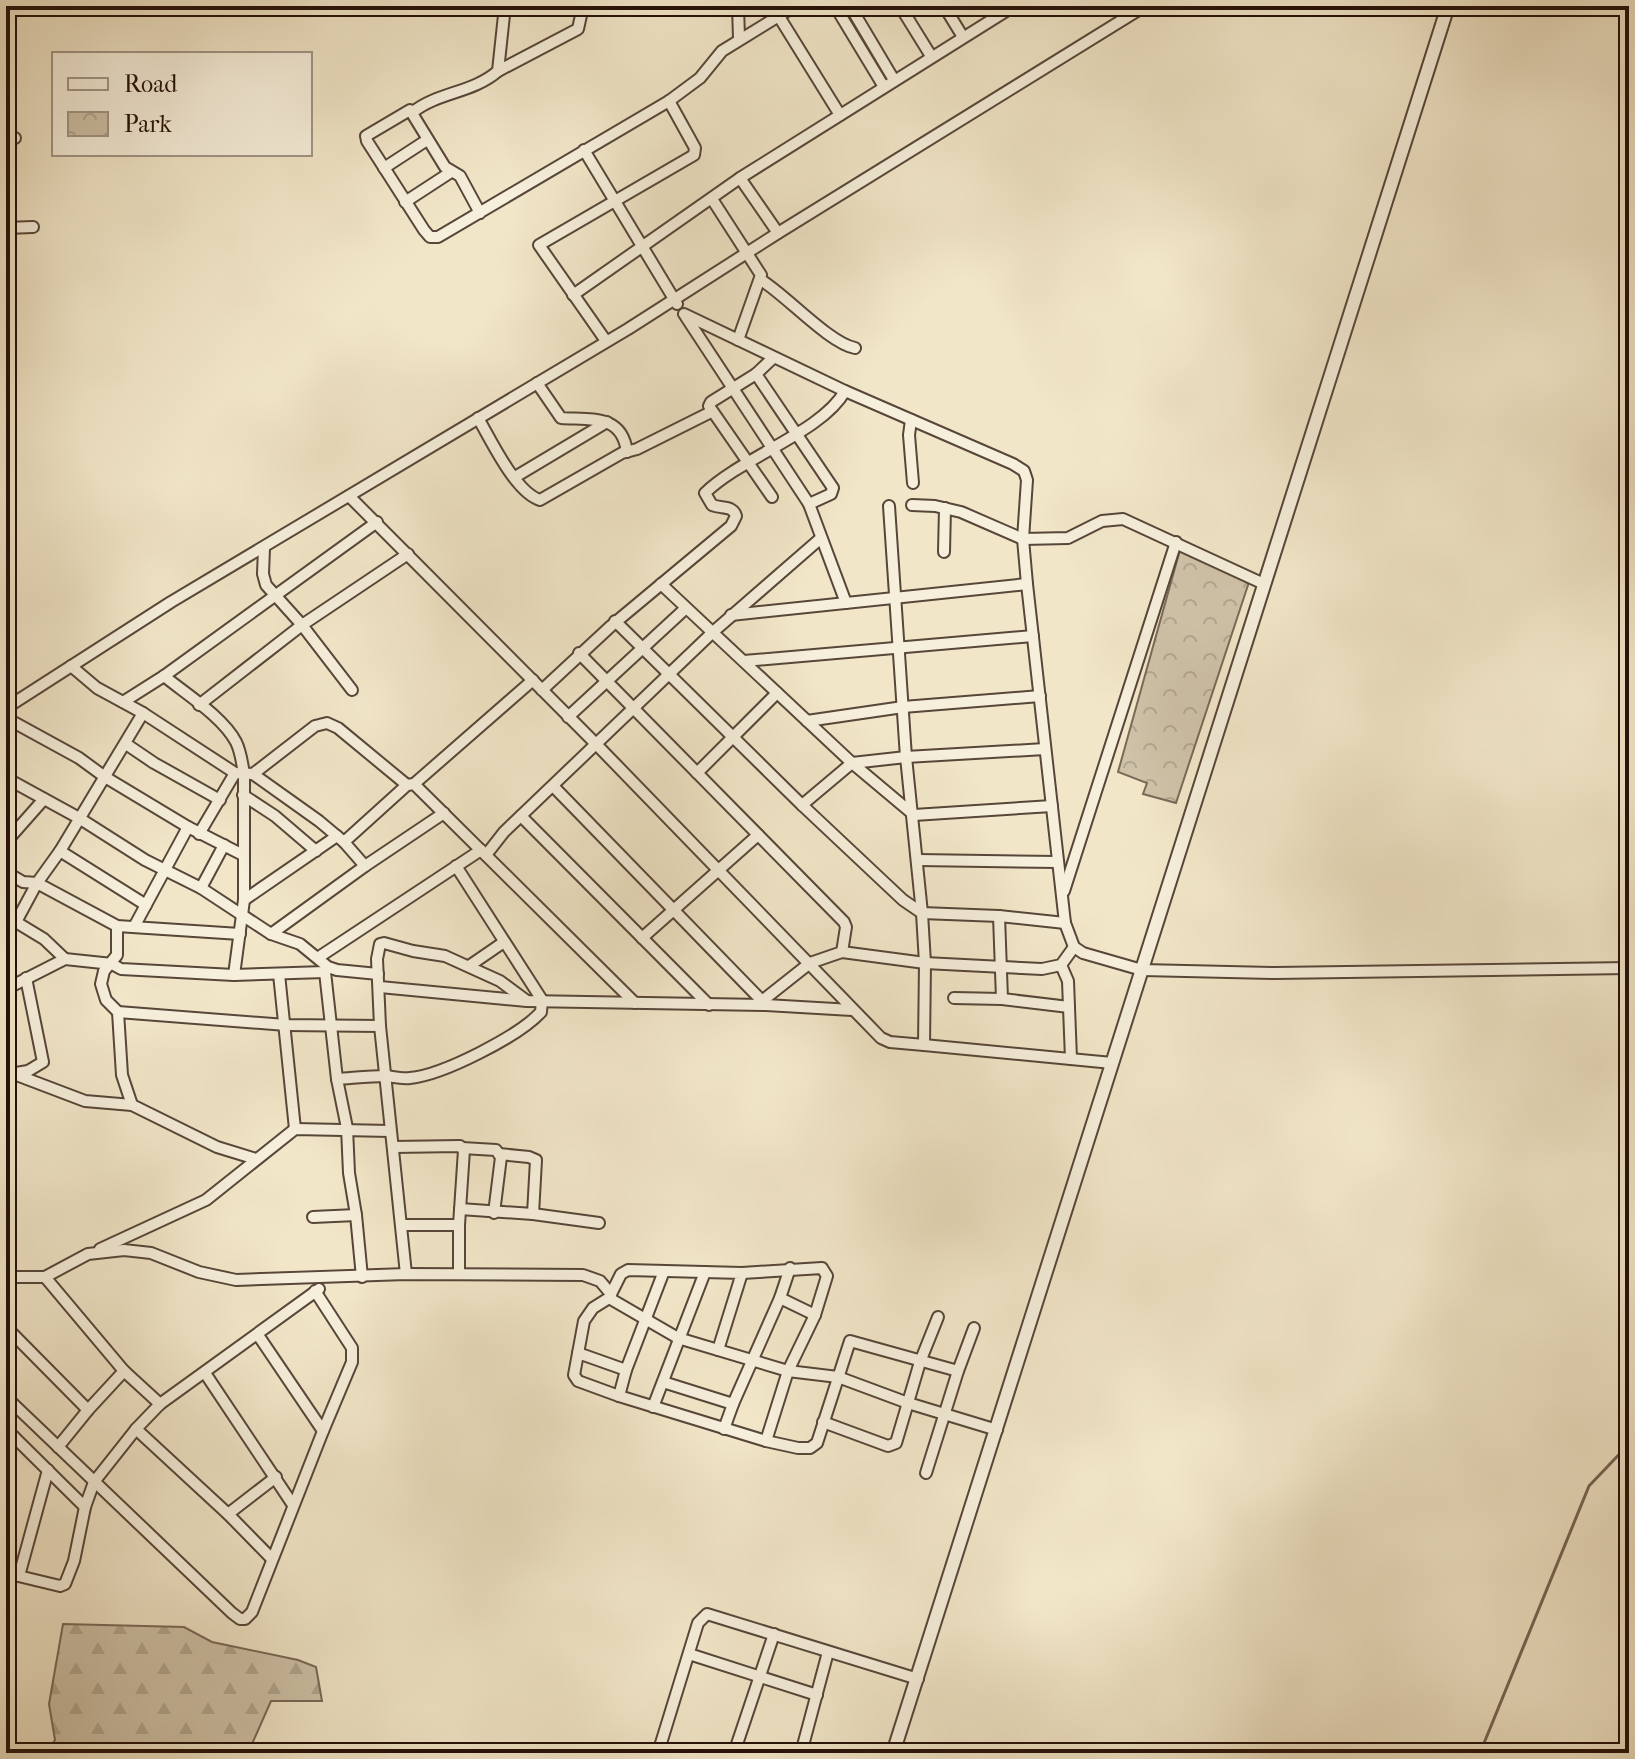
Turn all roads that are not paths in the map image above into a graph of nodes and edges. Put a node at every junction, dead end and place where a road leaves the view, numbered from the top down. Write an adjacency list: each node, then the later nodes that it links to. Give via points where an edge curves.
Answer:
1 (509, 6): 16 (street)
2 (583, 6): 16 (street, via 578,29)
3 (738, 6): 14 (street)
4 (795, 6): 12 (street)
5 (835, 6): 18 (street)
6 (850, 6): 17 (street)
7 (900, 6): 15 (street)
8 (944, 6): 13 (street)
9 (1014, 6): 13 (street)
10 (1145, 6): 33 (street)
11 (1448, 6): 73 (street)
12 (778, 11): 14 (street); 21 (street)
13 (963, 37): 15 (street)
14 (739, 38): 19 (street)
15 (931, 56): 17 (street)
16 (498, 71): 20 (street)
17 (894, 80): 18 (street)
18 (884, 87): 21 (street)
19 (669, 101): 23 (street); 28 (street, via 694,155)
20 (413, 112): 22 (street); 24 (street, via 406,111 366,136)
21 (840, 115): 26 (street)
22 (427, 140): 24 (street); 25 (street)
23 (584, 150): 28 (street); 30 (street)
24 (384, 168): 29 (street)
25 (451, 172): 29 (street); 30 (street, via 460,176)
26 (740, 178): 27 (street); 33 (street)
27 (712, 199): 34 (street); 35 (street)
28 (615, 201): 34 (street); 37 (street, via 540,242)
29 (405, 202): 30 (street, via 434,238)
30 (480, 213)
31 (33, 227): 32 (street)
32 (6, 228)
33 (778, 233): 35 (street)
34 (642, 246): 37 (street); 38 (street)
35 (747, 253): 36 (street); 38 (street)
36 (761, 280): 40 (street); 42 (street, via 830,335)
37 (573, 295): 41 (street)
38 (674, 300): 39 (street); 41 (street)
39 (684, 314): 40 (street); 46 (street)
40 (738, 340): 43 (street)
41 (606, 341): 45 (street)
42 (855, 348)
43 (773, 358): 44 (street); 47 (street)
44 (756, 374): 46 (street); 52 (street)
45 (537, 383): 49 (street); 51 (street, via 561,418)
46 (733, 389): 48 (street, via 711,402); 53 (street)
47 (845, 391): 50 (street); 52 (street, via 834,409)
48 (711, 412): 54 (street); 55 (street)
49 (478, 418): 56 (street); 58 (street)
50 (911, 420): 57 (street); 66 (street, via 1024,471)
51 (607, 422): 54 (street, via 621,431); 56 (street)
52 (796, 433): 53 (street); 60 (street, via 833,488)
53 (771, 449): 55 (street); 60 (street)
54 (627, 452): 56 (street, via 540,500)
55 (748, 462): 59 (street); 71 (street, via 705,493 712,505 733,509 735,521)
56 (515, 477)
57 (913, 483)
58 (349, 496): 64 (street); 68 (street)
59 (772, 497)
60 (809, 504): 65 (street)
61 (912, 505): 63 (street)
62 (889, 506): 74 (street)
63 (945, 508): 66 (street); 69 (street)
64 (377, 522): 70 (street); 75 (street)
65 (821, 538): 76 (street); 78 (street)
66 (1023, 539): 67 (street, via 1068,538 1118,518); 72 (street)
67 (1176, 542): 73 (street); 145 (street)
68 (264, 548): 75 (street, via 264,580); 87 (street)
69 (944, 552)
70 (408, 554): 80 (street); 90 (street)
71 (661, 584): 77 (street); 79 (street)
72 (1027, 584): 74 (street); 82 (street)
73 (1264, 584): 173 (street)
74 (896, 596): 76 (street); 83 (street)
75 (276, 597): 80 (street); 89 (street)
76 (846, 603): 78 (street)
77 (686, 608): 81 (street); 84 (street)
78 (731, 615): 81 (street)
79 (615, 621): 84 (street); 85 (street)
80 (302, 625): 92 (street); 97 (street)
81 (713, 632): 86 (street); 88 (street)
82 (1033, 636): 83 (street); 95 (street)
83 (900, 647): 86 (street); 98 (street)
84 (643, 648): 88 (street); 91 (street)
85 (579, 653): 91 (street); 93 (street)
86 (744, 661): 94 (street)
87 (71, 666): 96 (street); 99 (street)
88 (669, 672): 100 (street); 105 (street)
89 (164, 676): 96 (street); 97 (street)
90 (533, 680): 93 (street); 115 (street)
91 (607, 681): 100 (street); 102 (street)
92 (352, 690)
93 (542, 690): 102 (street)
94 (777, 693): 104 (street); 105 (street)
95 (1040, 696): 98 (street); 108 (street)
96 (123, 702): 101 (street)
97 (199, 705): 112 (street, via 230,733)
98 (903, 707): 104 (street); 109 (street)
99 (6, 708)
100 (634, 708): 107 (street); 111 (street)
101 (143, 713): 106 (street); 112 (street)
102 (568, 717): 107 (street)
103 (6, 718): 113 (street)
104 (807, 721): 110 (street)
105 (734, 736): 111 (street); 120 (street)
106 (126, 744): 113 (street); 119 (street)
107 (596, 744): 116 (street); 140 (street)
108 (1045, 749): 109 (street); 121 (street)
109 (906, 757): 110 (street); 123 (street)
110 (852, 763): 120 (street); 123 (street)
111 (697, 773): 128 (street)
112 (244, 774): 115 (street, via 327,723); 117 (street); 119 (street); 129 (street)
113 (105, 777): 125 (street); 126 (street)
114 (6, 778): 118 (street)
115 (410, 784): 122 (street); 129 (street)
116 (553, 786): 124 (street); 148 (street)
117 (243, 795): 133 (street); 135 (street)
118 (44, 799): 125 (street); 130 (street)
119 (220, 800): 127 (street)
120 (802, 805): 149 (street)
121 (1052, 806): 123 (street); 137 (street)
122 (444, 813): 134 (street); 138 (street)
123 (914, 815): 136 (street)
124 (521, 816): 134 (street); 159 (street)
125 (79, 818): 132 (street); 141 (street)
126 (188, 827): 127 (street); 141 (street)
127 (199, 834): 131 (street)
128 (758, 835): 140 (street); 162 (street, via 844,922)
129 (341, 839): 133 (street); 138 (street)
130 (6, 842)
131 (224, 845): 135 (street); 144 (street)
132 (60, 851): 143 (street); 147 (street)
133 (316, 851): 146 (street)
134 (484, 853): 139 (street); 184 (street)
135 (243, 855): 146 (street)
136 (918, 860): 137 (street); 149 (street)
137 (1058, 862): 145 (street)
138 (365, 866): 158 (street)
139 (456, 866): 160 (street); 163 (street)
140 (719, 870): 148 (street); 165 (street)
141 (166, 871): 144 (street); 147 (street)
142 (6, 872): 143 (street)
143 (37, 883): 153 (street); 155 (street)
144 (201, 888): 152 (street)
145 (1062, 896): 154 (street)
146 (244, 900): 152 (street)
147 (146, 905): 156 (street)
148 (675, 910): 159 (street); 185 (street)
149 (922, 913): 151 (street); 166 (street)
150 (6, 914): 153 (street)
151 (999, 916): 154 (street); 168 (street)
152 (243, 918): 157 (street); 158 (street)
153 (16, 922): 164 (street)
154 (1065, 923): 161 (street)
155 (117, 926): 156 (street); 167 (street)
156 (134, 927): 157 (street)
157 (240, 934): 176 (street)
158 (271, 934): 163 (street)
159 (642, 938): 186 (street)
160 (504, 942): 170 (street); 182 (street)
161 (1074, 947): 169 (street); 173 (street)
162 (842, 952): 165 (street); 166 (street)
163 (319, 957): 172 (street)
164 (65, 959): 167 (street); 177 (street)
165 (810, 963): 185 (street); 188 (street)
166 (925, 963): 168 (street); 193 (street)
167 (112, 964): 176 (street, via 121,969); 189 (street, via 101,984 106,1000)
168 (1000, 965): 169 (street); 181 (street)
169 (1061, 965): 187 (street, via 1067,975)
170 (469, 966): 175 (street, via 384,943 378,949); 183 (street)
171 (1629, 968): 173 (street)
172 (327, 969): 174 (street); 175 (street); 190 (street)
173 (1142, 970): 195 (street)
174 (279, 974): 176 (street); 191 (street)
175 (378, 974): 178 (street)
176 (234, 975)
177 (26, 978): 179 (street); 196 (street, via 43,1062 28,1071)
178 (380, 987): 183 (street); 192 (street)
179 (6, 989)
180 (954, 998): 181 (street)
181 (1002, 999): 187 (street)
182 (542, 1000): 183 (street); 184 (street); 197 (street, via 541,1012 529,1023 459,1063 410,1078)
183 (527, 1001)
184 (635, 1003): 186 (street)
185 (764, 1003): 186 (street); 188 (street)
186 (709, 1005)
187 (1069, 1007): 194 (street)
188 (852, 1010): 193 (street, via 881,1038)
189 (118, 1012): 191 (street); 199 (street, via 121,1065)
190 (331, 1024): 191 (street); 192 (street); 198 (street)
191 (286, 1025): 201 (street)
192 (380, 1026): 197 (street)
193 (924, 1045): 194 (street)
194 (1071, 1059): 195 (street)
195 (1112, 1063): 258 (street)
196 (10, 1072): 199 (street, via 85,1101)
197 (385, 1076): 198 (street); 202 (street)
198 (337, 1079): 200 (street)
199 (132, 1105): 206 (street, via 217,1147)
200 (347, 1128): 201 (street); 202 (street); 210 (street)
201 (295, 1129): 206 (street)
202 (390, 1131): 203 (street)
203 (393, 1147): 204 (street); 213 (street)
204 (462, 1148): 205 (street); 207 (street)
205 (499, 1154): 208 (street); 209 (street, via 536,1160)
206 (256, 1159): 215 (street, via 206,1200)
207 (460, 1209): 208 (street); 214 (street)
208 (494, 1213): 209 (street)
209 (533, 1214): 212 (street)
210 (356, 1215): 211 (street); 224 (street)
211 (313, 1217)
212 (599, 1223)
213 (402, 1225): 214 (street); 220 (street)
214 (459, 1225): 221 (street)
215 (88, 1254): 223 (street); 225 (street, via 151,1253 236,1280)
216 (790, 1268): 219 (street); 228 (street); 229 (street, via 825,1271)
217 (664, 1271): 218 (street); 227 (street, via 628,1270); 231 (street)
218 (705, 1272): 219 (street); 235 (street)
219 (742, 1273): 236 (street)
220 (406, 1274): 221 (street); 224 (street)
221 (459, 1274): 227 (street, via 583,1275 600,1281)
222 (6, 1277): 223 (street)
223 (45, 1277): 241 (street)
224 (362, 1277): 225 (street)
225 (332, 1278): 226 (street)
226 (315, 1291): 234 (street); 259 (street, via 354,1354)
227 (610, 1296): 231 (street); 237 (street, via 588,1314)
228 (780, 1298): 229 (street); 238 (street)
229 (815, 1315): 242 (street)
230 (938, 1317): 239 (street)
231 (644, 1321): 235 (street); 240 (street)
232 (6, 1327): 253 (street)
233 (974, 1328): 243 (street)
234 (258, 1335): 244 (street); 259 (street)
235 (678, 1338): 236 (street); 246 (street)
236 (718, 1350): 238 (street)
237 (578, 1353): 240 (street); 247 (street, via 576,1379)
238 (750, 1362): 242 (street); 251 (street)
239 (920, 1362): 243 (street); 245 (street, via 854,1340 848,1343); 249 (street)
240 (626, 1370): 247 (street)
241 (124, 1371): 250 (street); 253 (street)
242 (788, 1371): 245 (street); 261 (street)
243 (958, 1371): 254 (street)
244 (205, 1373): 250 (street); 266 (street)
245 (838, 1377): 249 (street); 255 (street)
246 (663, 1382): 251 (street); 252 (street)
247 (619, 1396): 252 (street)
248 (6, 1397): 262 (street)
249 (908, 1403): 254 (street); 255 (street, via 892,1446)
250 (160, 1404): 256 (street)
251 (733, 1404): 257 (street)
252 (653, 1407): 257 (street)
253 (88, 1410): 262 (street)
254 (946, 1414): 258 (street); 265 (street)
255 (823, 1422): 261 (street, via 817,1443 810,1448)
256 (136, 1429): 267 (street); 270 (street)
257 (724, 1429): 261 (street)
258 (997, 1430): 278 (street)
259 (323, 1431): 268 (street)
260 (10, 1433): 263 (street); 264 (street)
261 (766, 1441)
262 (58, 1447): 267 (street)
263 (6, 1461)
264 (48, 1470): 269 (street); 273 (street)
265 (926, 1473)
266 (276, 1477): 268 (street); 270 (street)
267 (94, 1482): 269 (street); 271 (street, via 240,1619 252,1612)
268 (293, 1505): 271 (street)
269 (85, 1507): 273 (street, via 65,1584)
270 (228, 1514): 271 (street)
271 (272, 1559)
272 (6, 1573): 273 (street)
273 (19, 1576)
274 (774, 1634): 275 (street); 276 (street, via 707,1614 700,1619); 277 (street)
275 (828, 1652): 278 (street); 279 (street)
276 (689, 1654): 277 (street); 280 (street)
277 (759, 1676): 279 (street); 281 (street)
278 (918, 1679): 283 (street)
279 (817, 1695): 282 (street)
280 (658, 1753)
281 (734, 1753)
282 (801, 1753)
283 (893, 1753)

